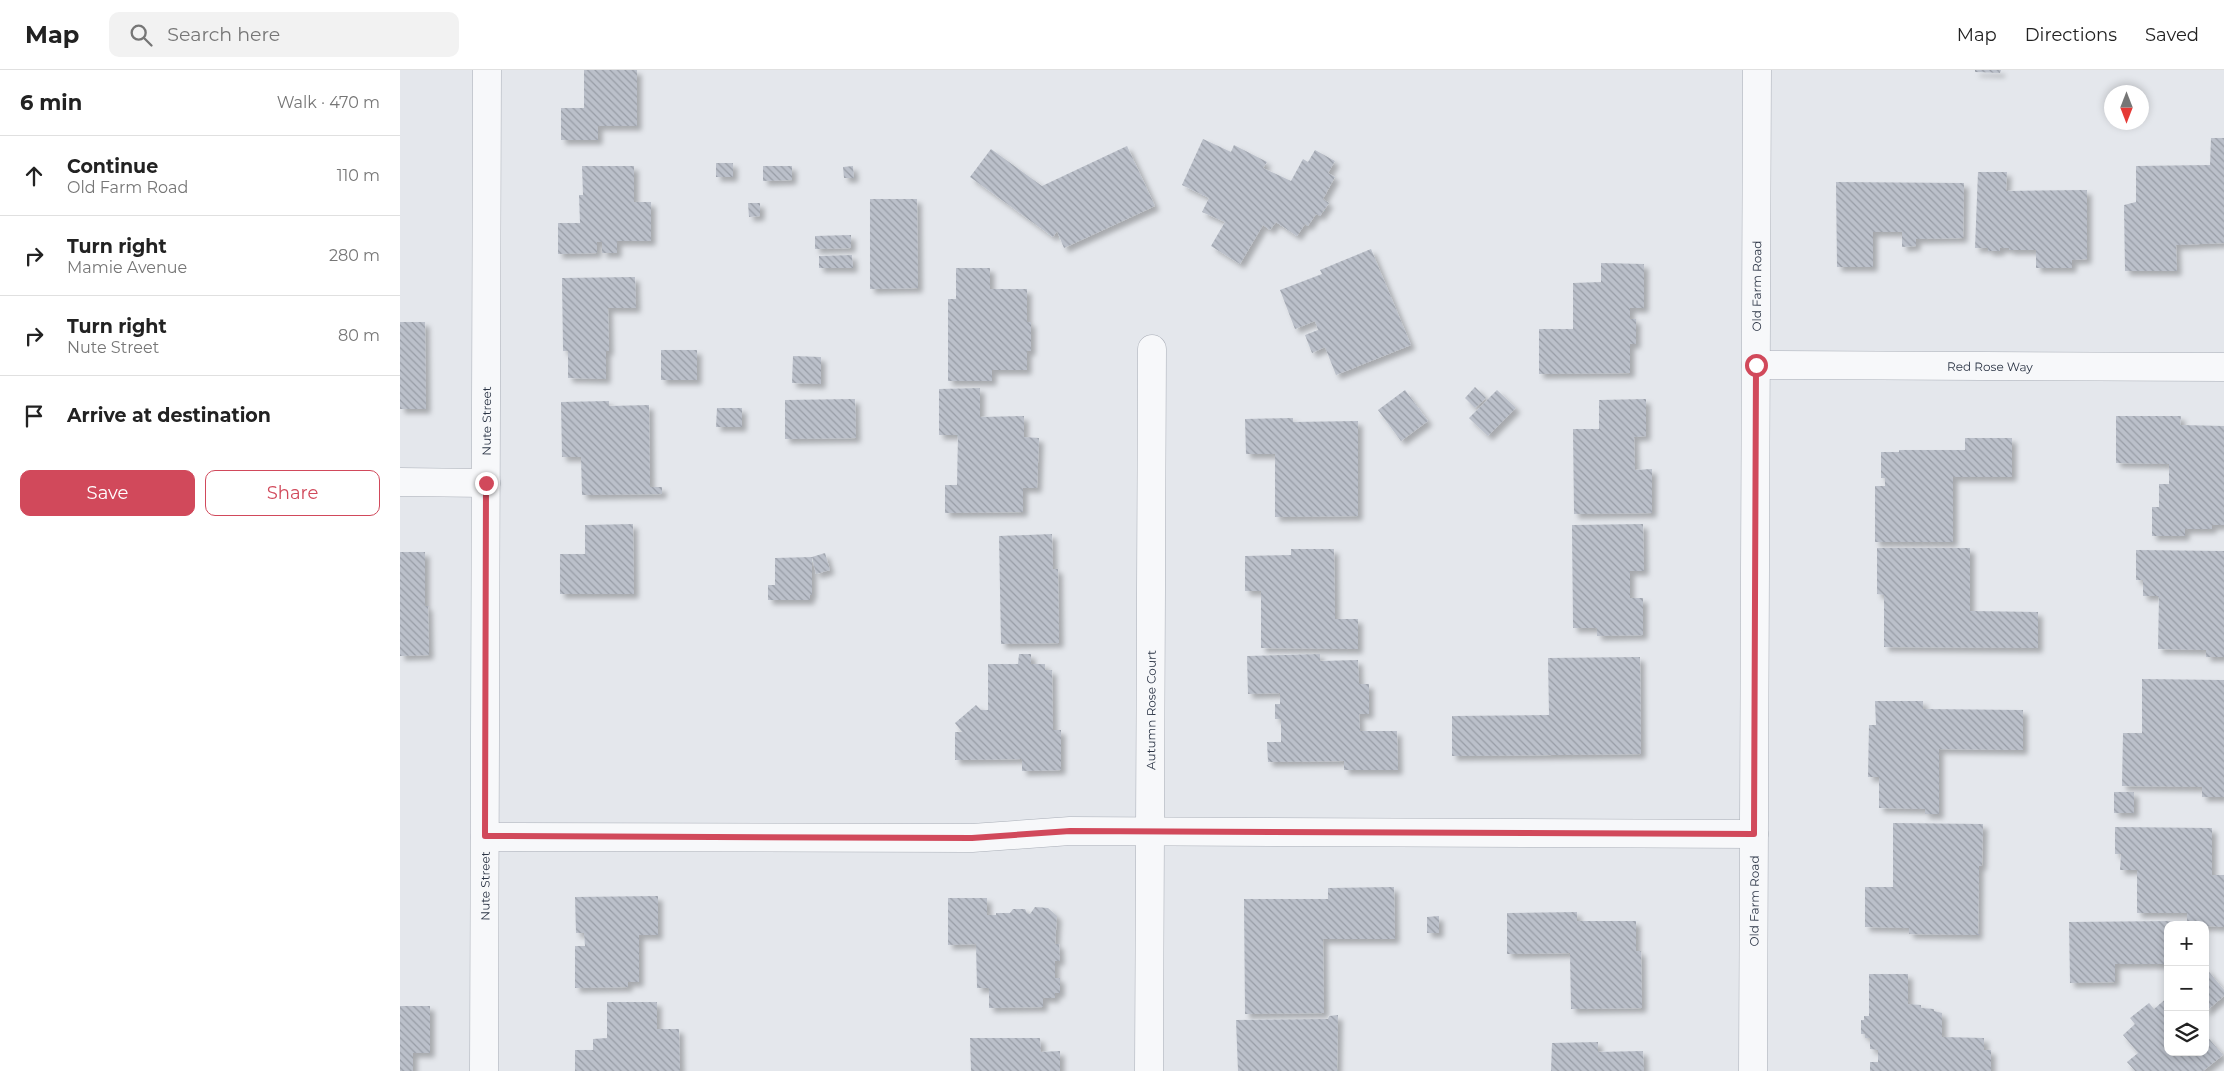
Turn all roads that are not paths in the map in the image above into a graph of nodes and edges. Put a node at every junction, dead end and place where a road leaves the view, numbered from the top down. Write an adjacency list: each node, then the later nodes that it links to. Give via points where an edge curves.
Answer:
1 (487, 70): 7 (street, Nute Street)
2 (1756, 70): 4 (street, Old Farm Road)
3 (1152, 349): 8 (street, Autumn Rose Court)
4 (1756, 365): 5 (street, Red Rose Way); 9 (street, Old Farm Road)
5 (2224, 367)
6 (400, 482): 7 (street)
7 (486, 483): 10 (street, Nute Street)
8 (1150, 831): 9 (street); 10 (street, via 1070,831 972,838); 12 (street, Autumn Rose Court)
9 (1754, 834): 13 (street, Old Farm Road)
10 (485, 836): 11 (street, Nute Street)
11 (484, 1071)
12 (1149, 1071)
13 (1753, 1071)

